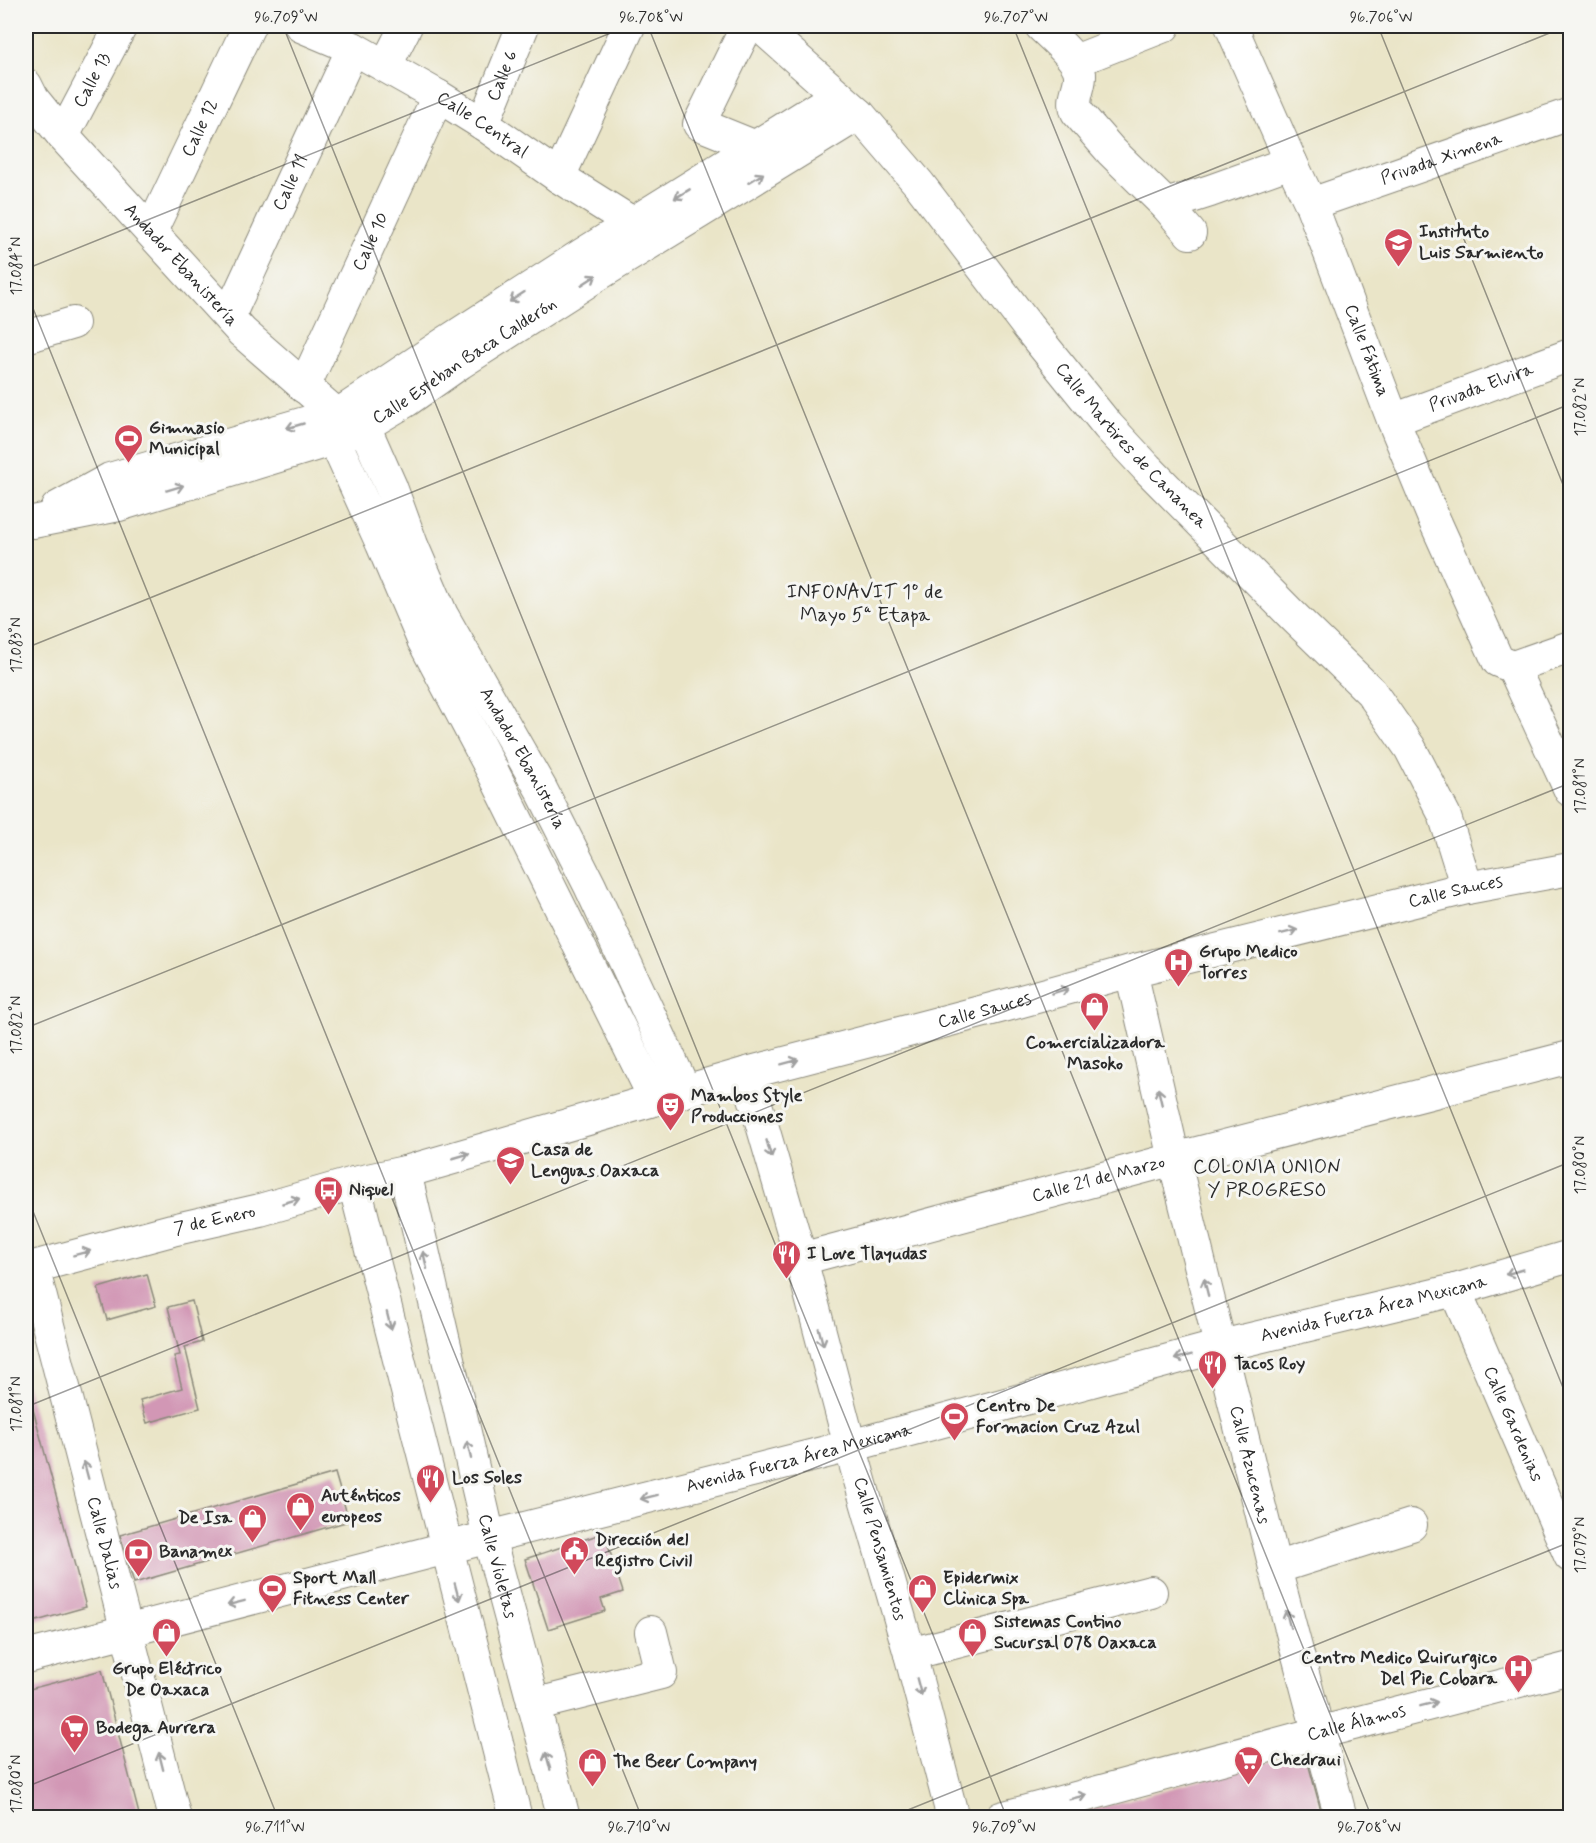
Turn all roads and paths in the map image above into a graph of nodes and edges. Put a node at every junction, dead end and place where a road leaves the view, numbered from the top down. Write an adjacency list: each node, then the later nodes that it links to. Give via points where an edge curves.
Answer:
1 (121, 26): 20 (street, Calle 13)
2 (249, 26): 26 (street, Calle 12)
3 (301, 26): 12 (street, Calle Central)
4 (406, 26): 14 (street)
5 (523, 26): 19 (street, Calle 6)
6 (629, 26): 23 (street)
7 (747, 26): 21 (street, via 699,124)
8 (760, 26): 17 (street, Calle Martires de Cananea)
9 (1041, 26): 13 (street)
10 (1164, 26): 13 (street)
11 (1231, 26): 22 (street, Calle Fátima)
12 (353, 48): 14 (street, Calle Central); 29 (street, Calle 11)
13 (1075, 61): 24 (street, via 1080,76 1074,104 1077,112)
14 (386, 65): 16 (street, Calle Central)
15 (28, 95): 20 (street, Andador Ebanistería)
16 (438, 96): 19 (street, Calle Central); 33 (street, Calle 10)
17 (849, 104): 21 (street, Calle Esteban Baca Calderón); 27 (street, Calle Esteban Baca Calderón, one-way to 17); 41 (street, Calle Martires de Cananea, via 919,184 1108,426 1371,692 1410,748 1444,814)
18 (1570, 114): 25 (street, Privada Ximena)
19 (483, 124): 23 (street, Calle Central)
20 (63, 136): 26 (street, Andador Ebanistería)
21 (756, 147): 27 (street, Calle Esteban Baca Calderón, one-way to 27)
22 (1291, 162): 24 (street); 25 (street, Calle Fátima)
23 (559, 177): 27 (street, Calle Central)
24 (1166, 204): 28 (street)
25 (1311, 204): 34 (street, Calle Fátima)
26 (151, 231): 29 (street, Andador Ebanistería)
27 (644, 231): 35 (street, Calle Esteban Baca Calderón, via 453,353 406,401)
28 (1190, 233)
29 (229, 316): 33 (street, Andador Ebanistería)
30 (73, 323): 31 (street)
31 (26, 337)
32 (1570, 355): 34 (street, Privada Elvira)
33 (304, 387): 35 (street, Andador Ebanistería)
34 (1393, 420): 38 (street, Calle Fátima, via 1498,661)
35 (346, 428): 36 (street, Calle Esteban Baca Calderón, via 119,505); 45 (street, Andador Ebanistería, via 391,488 442,615 523,756 590,885); 46 (street, Andador Ebanistería, via 382,544 423,640)
36 (29, 525)
37 (1570, 647): 38 (street)
38 (1513, 666): 39 (street)
39 (1570, 790)
40 (1570, 869): 41 (street, Calle Sauces)
41 (1467, 888): 42 (street, Calle Sauces, one-way to 41)
42 (1131, 971): 44 (street, Calle Sauces, one-way to 42); 47 (street, Calle Azucenas, one-way to 42)
43 (1570, 1057): 47 (street, Calle 21 de Marzo)
44 (747, 1073): 45 (street, Calle Sauces); 51 (street, Calle Pensamientos, one-way to 51)
45 (685, 1091): 46 (street, Calle Sauces)
46 (655, 1099): 48 (street, Calle Sauces, one-way to 46)
47 (1174, 1159): 51 (street, Calle 21 de Marzo); 54 (street, Calle Azucenas, one-way to 47)
48 (405, 1172): 49 (street, 7 de Enero); 57 (street, Calle Violetas, one-way to 48)
49 (354, 1183): 52 (street, 7 de Enero, one-way to 49); 58 (street, one-way to 58)
50 (1570, 1256): 53 (street, Avenida Fuerza Área Mexicana, one-way to 53)
51 (801, 1259): 55 (street, Calle Pensamientos, one-way to 55)
52 (29, 1268): 62 (street, Calle Dalias, one-way to 52)
53 (1455, 1290): 54 (street, Avenida Fuerza Área Mexicana); 59 (street, Calle Gardenias)
54 (1221, 1346): 55 (street, Avenida Fuerza Área Mexicana, one-way to 55); 60 (street, Calle Azucenas)
55 (850, 1446): 57 (street, Avenida Fuerza Área Mexicana, one-way to 57); 64 (street, Calle Pensamientos)
56 (1411, 1525): 60 (street)
57 (489, 1537): 58 (street, Avenida Fuerza Área Mexicana); 67 (street, Calle Violetas)
58 (446, 1549): 62 (street, Avenida Fuerza Área Mexicana, one-way to 62); 70 (street, one-way to 70)
59 (1570, 1556)
60 (1275, 1568): 68 (street, Calle Azucenas, one-way to 60)
61 (1151, 1592): 64 (street)
62 (128, 1630): 65 (street, Avenida Fuerza Área Mexicana); 69 (street, Calle Dalias, one-way to 62)
63 (651, 1632): 67 (street, via 661,1673)
64 (910, 1654): 72 (street, Calle Pensamientos, one-way to 72)
65 (26, 1657)
66 (1570, 1668): 68 (street, Calle Álamos, one-way to 66)
67 (534, 1705): 71 (street, Calle Violetas, one-way to 67)
68 (1318, 1732): 73 (street, Calle Álamos, one-way to 68); 74 (street, Calle Azucenas)
69 (176, 1818)
70 (516, 1818)
71 (564, 1818)
72 (954, 1818)
73 (1001, 1818)
74 (1341, 1818)

